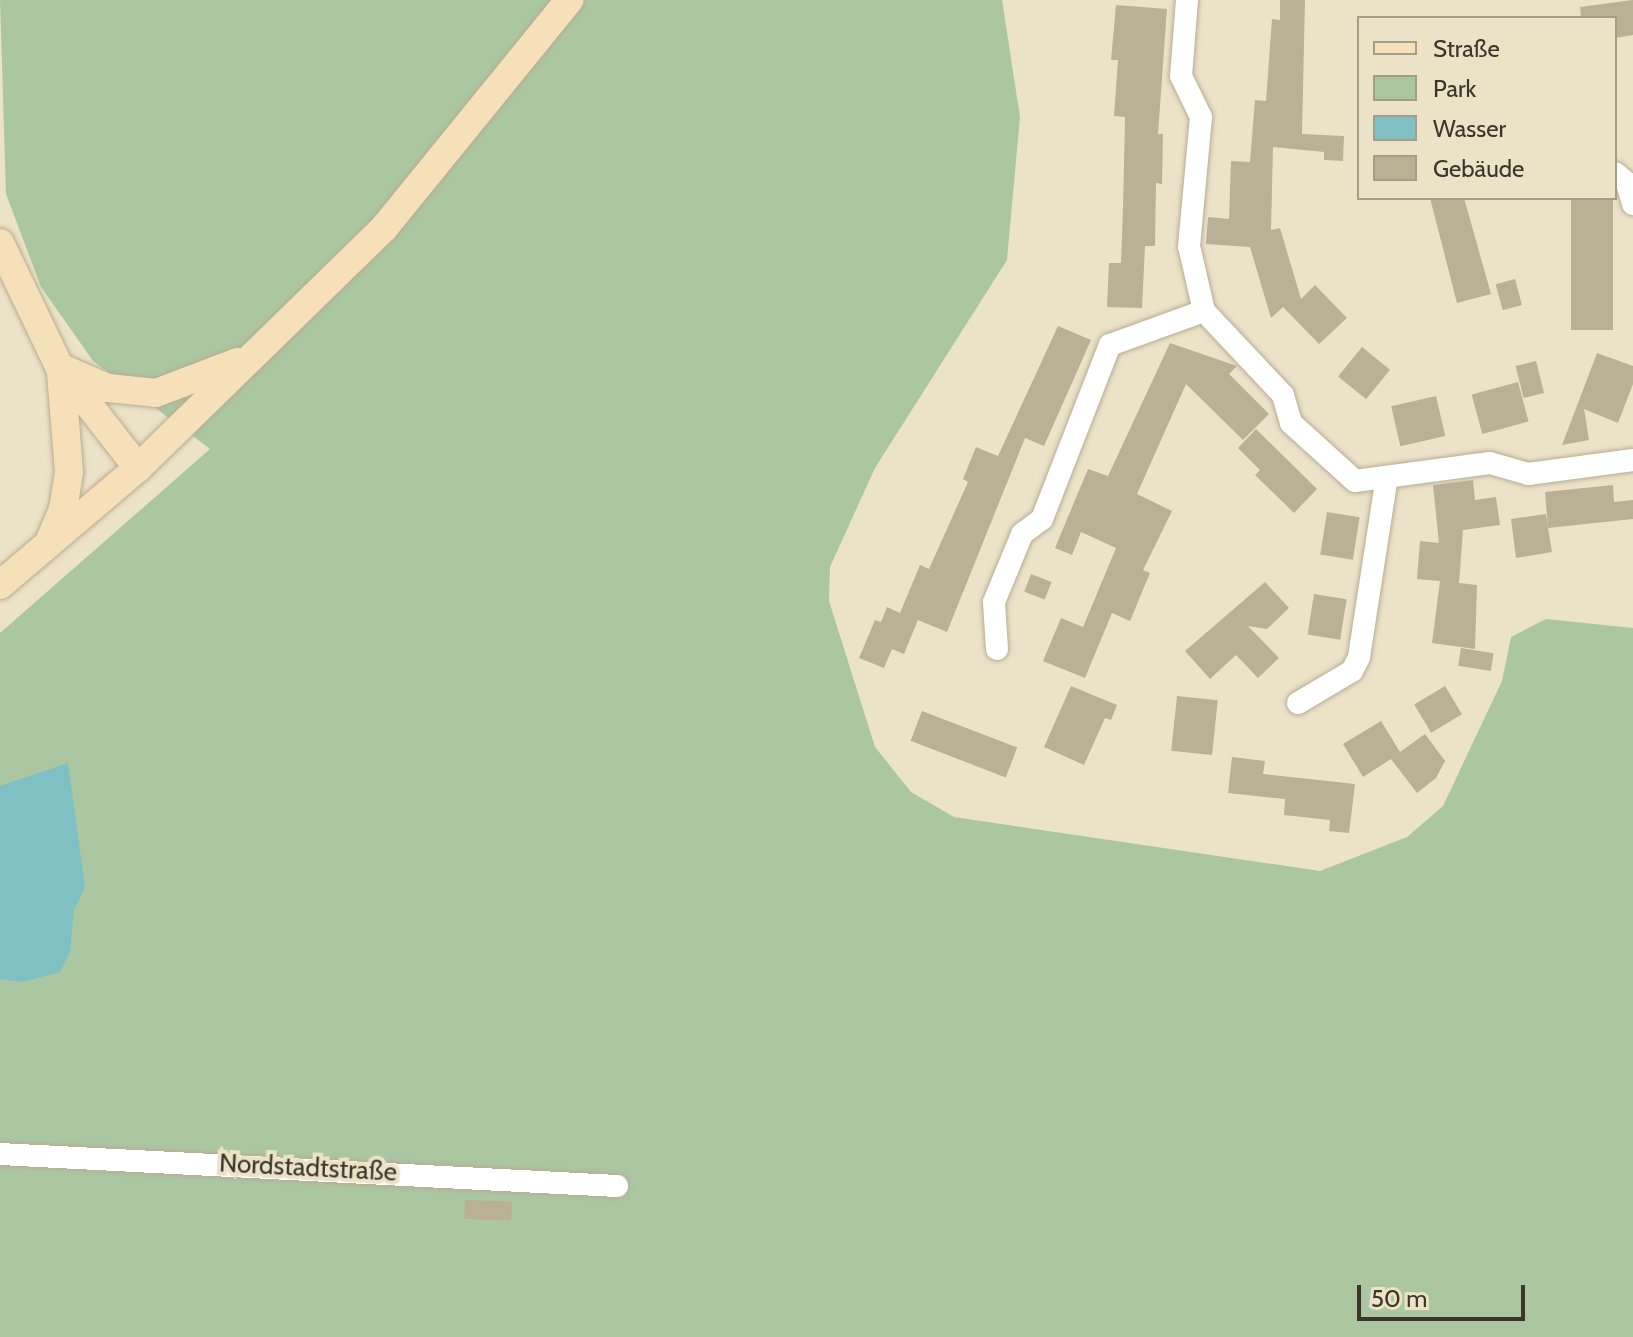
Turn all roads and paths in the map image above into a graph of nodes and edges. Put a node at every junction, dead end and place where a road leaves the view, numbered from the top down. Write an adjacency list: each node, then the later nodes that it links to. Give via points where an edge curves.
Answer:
1 (569, 0): 7 (main road, via 384,228)
2 (1187, 0): 6 (street, via 1181,76 1201,117 1189,246)
3 (1617, 175): 4 (street, via 1627,183)
4 (1633, 204)
5 (0, 243): 8 (main road)
6 (1204, 311): 11 (street, via 1283,395 1291,423 1355,481); 14 (street, via 1110,345 1047,509 1022,534 994,602)
7 (252, 356): 8 (main road, via 156,393 108,388); 10 (main road)
8 (60, 368): 10 (main road); 12 (main road, via 69,472 63,510)
9 (1633, 460): 11 (street, via 1528,474 1490,463)
10 (138, 468): 12 (main road)
11 (1387, 477): 15 (street, via 1359,657 1352,671)
12 (49, 544): 13 (main road)
13 (0, 585)
14 (997, 649)
15 (1298, 703)
16 (0, 1154): 17 (street, Nordstadtstraße)
17 (617, 1186)

